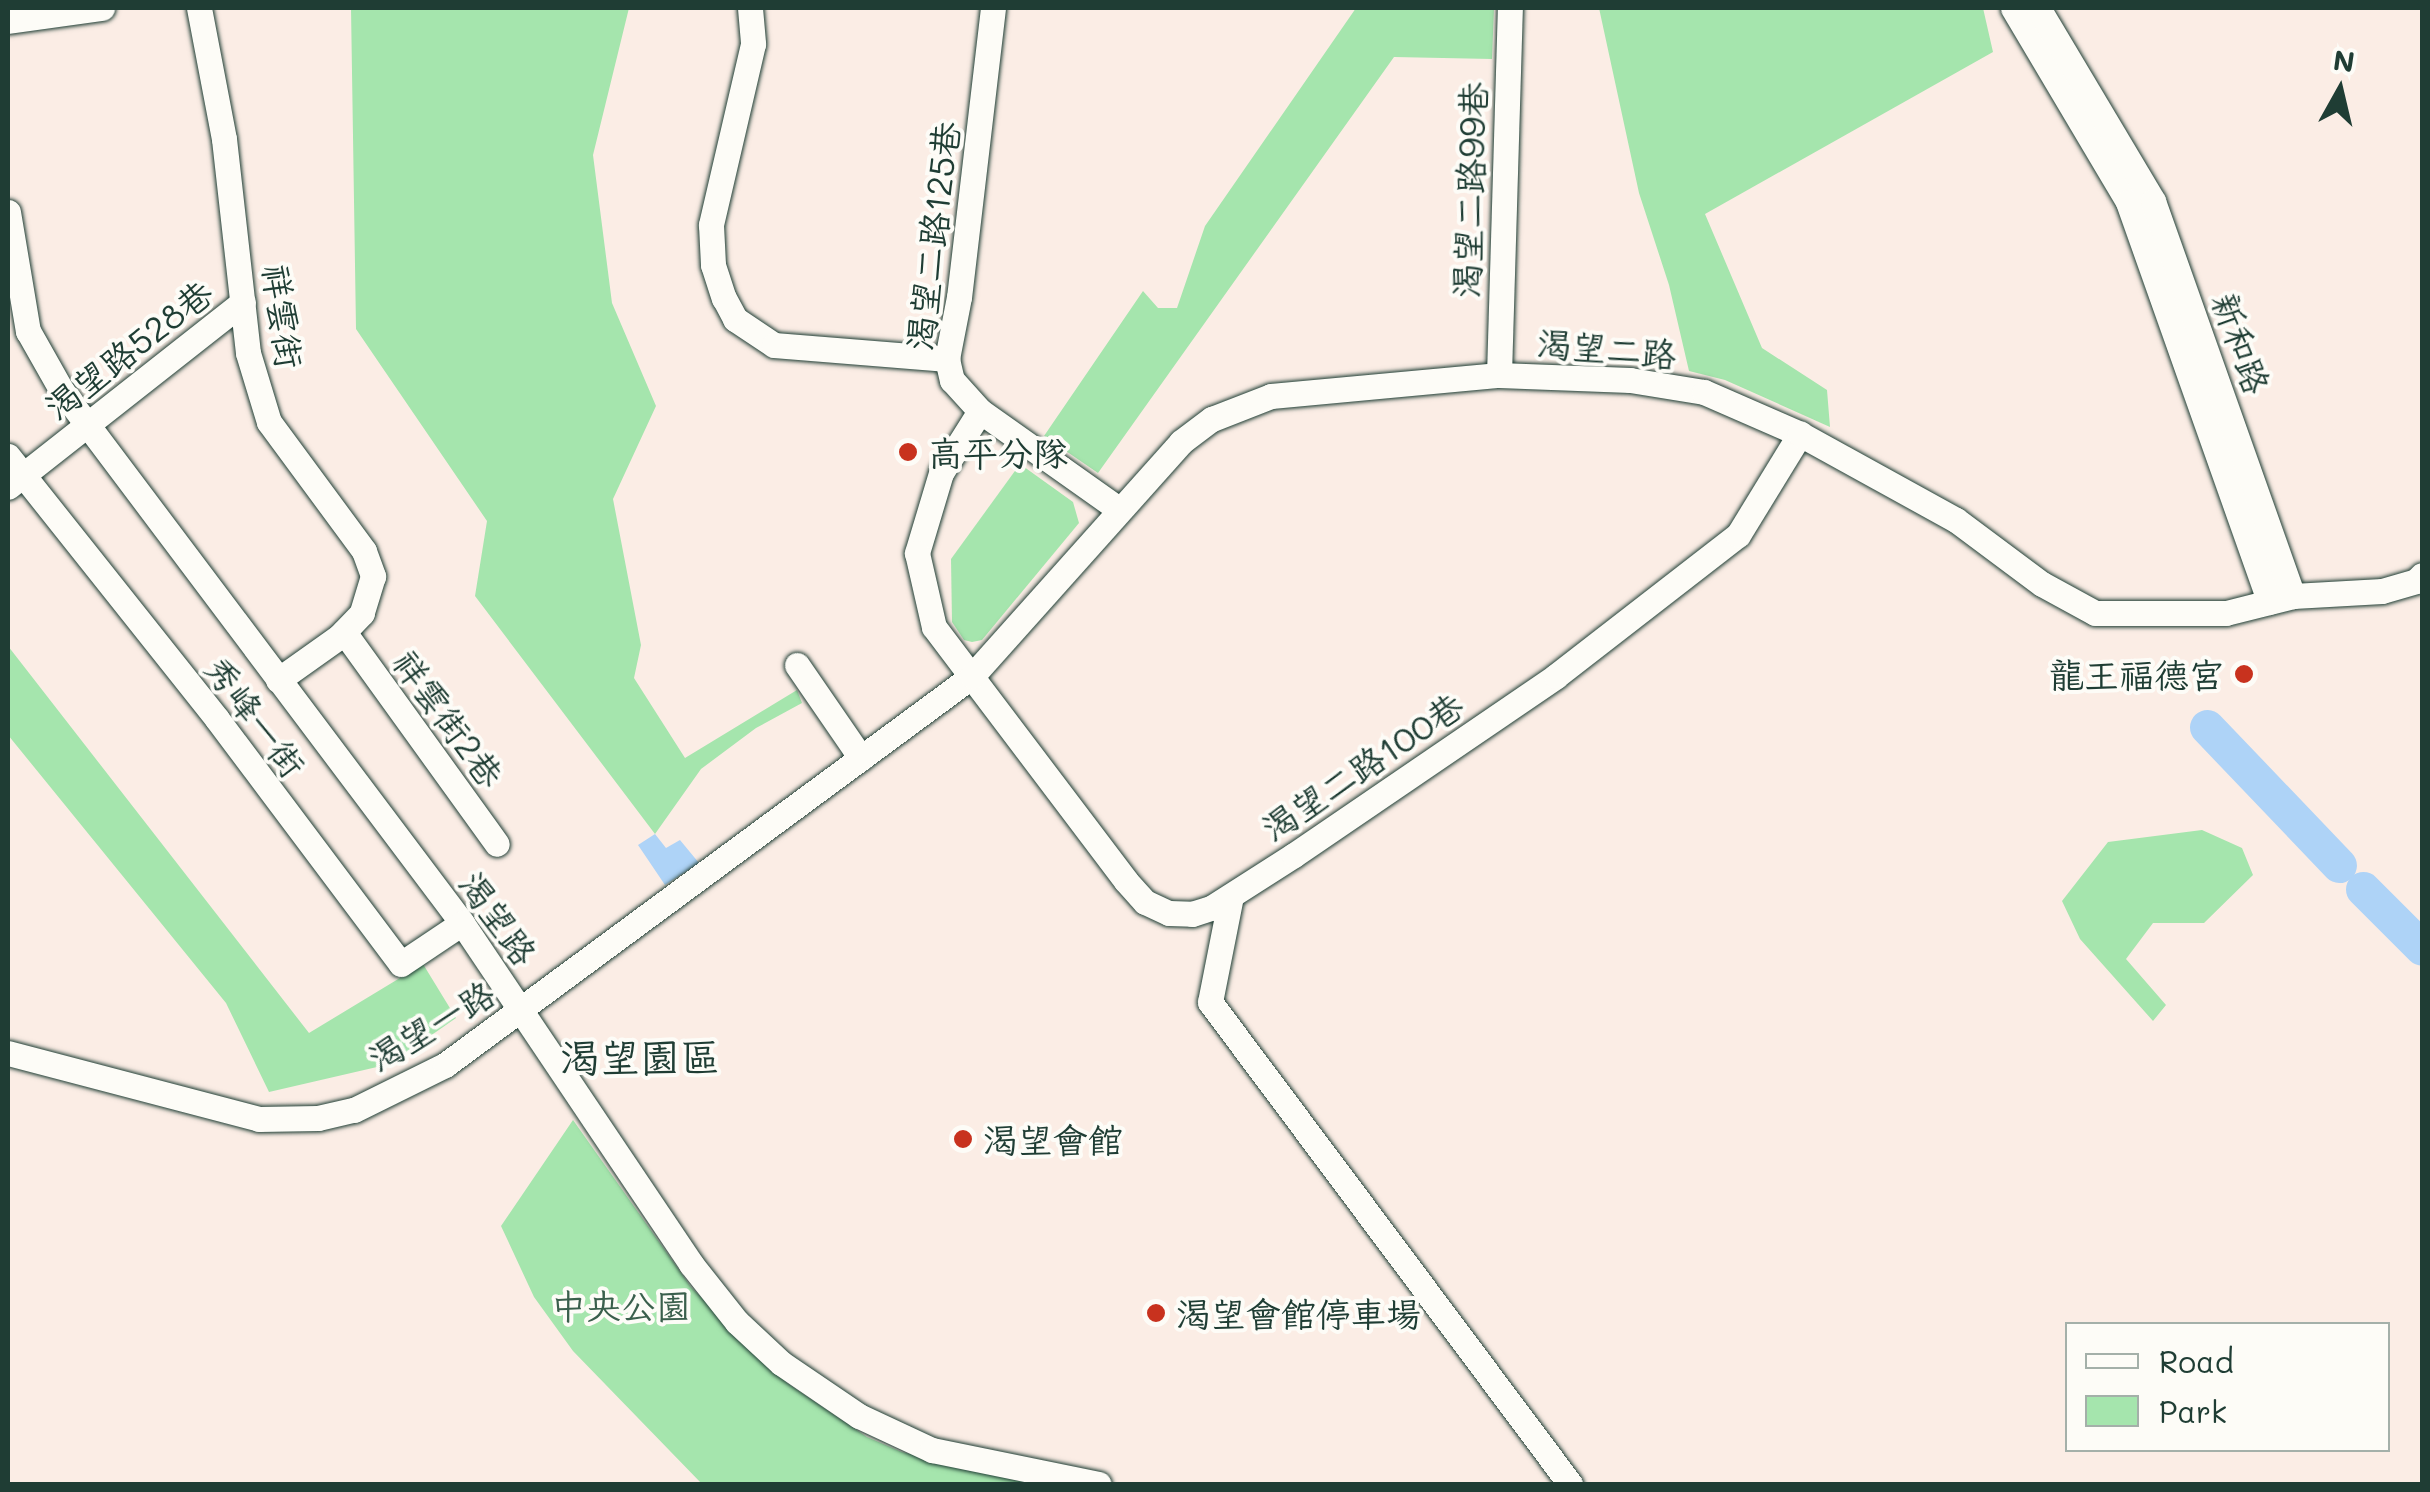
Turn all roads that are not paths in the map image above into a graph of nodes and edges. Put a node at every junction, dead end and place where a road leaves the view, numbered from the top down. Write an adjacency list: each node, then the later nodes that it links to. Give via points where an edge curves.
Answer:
1 (102, 8): 8 (street)
2 (199, 8): 10 (street, 祥雲街, via 215,75)
3 (750, 8): 11 (street, via 753,44 711,225 713,265 724,298 736,318 774,345)
4 (993, 8): 11 (street, 渴望二路125巷)
5 (1510, 8): 12 (street, 渴望二路99巷)
6 (2013, 8): 19 (street, 新和路, via 2128,202)
7 (2038, 8): 19 (street, 新和路, via 2153,201)
8 (8, 21)
9 (8, 212): 14 (street, 渴望路, via 28,331)
10 (243, 302): 14 (street, 渴望路528巷); 20 (street, 祥雲街, via 248,354 269,422 364,550 374,576 362,614)
11 (947, 359): 13 (street, 渴望二路125巷, via 952,380)
12 (1499, 375): 15 (street, 渴望二路, via 1630,380 1704,392); 17 (street, 渴望二路, via 1271,396 1212,419 1181,442)
13 (980, 412): 17 (street, 渴望二路125巷); 22 (street, 渴望二路100巷, via 940,473 917,553 934,626)
14 (88, 425): 16 (street, 渴望路528巷); 23 (street, 渴望路)
15 (1800, 434): 19 (street, 渴望二路, via 1956,520 2042,584 2095,613 2226,612); 26 (street, 渴望二路100巷, via 1738,536 1556,676)
16 (13, 473): 27 (street, 秀峰一街, via 220,724 401,964)
17 (1120, 510): 22 (street, 渴望二路)
18 (2422, 574): 19 (street, via 2416,582 2382,591)
19 (2282, 599)
20 (344, 632): 23 (street, 祥雲街); 25 (street, 祥雲街2巷)
21 (797, 665): 24 (street)
22 (972, 676): 24 (street, 渴望一路); 26 (street, 渴望二路100巷, via 1145,902 1192,914)
23 (278, 680): 27 (street, 渴望路)
24 (862, 758): 28 (street, 渴望一路)
25 (496, 844)
26 (1231, 896): 31 (street, via 1210,1002)
27 (462, 923): 28 (street, 渴望路)
28 (522, 1010): 29 (street, 渴望一路, via 444,1066 354,1110 318,1118 259,1119 89,1067); 30 (street, 渴望路, via 691,1264 781,1364 859,1416 932,1450)
29 (8, 1053)
30 (1099, 1484)
31 (1570, 1484)

